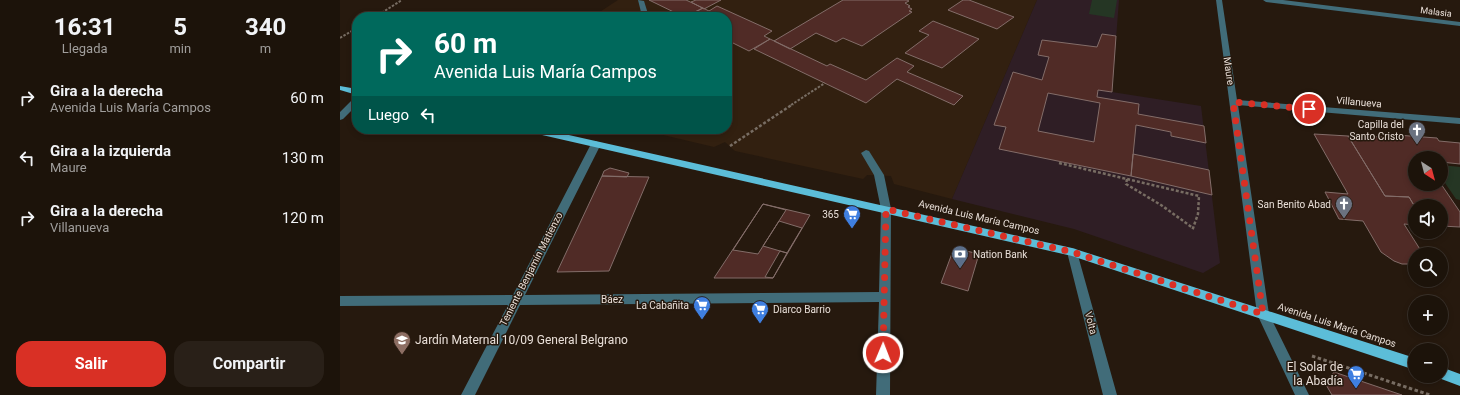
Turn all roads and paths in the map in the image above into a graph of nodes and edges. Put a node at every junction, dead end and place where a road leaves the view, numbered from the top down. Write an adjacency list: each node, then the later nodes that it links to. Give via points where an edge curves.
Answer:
1 (402, 0): 5 (path)
2 (1219, 0): 13 (street, Maure)
3 (1266, 0): 7 (street, Malasia)
4 (641, 1): 6 (street)
5 (383, 12)
6 (645, 12)
7 (1460, 24)
8 (352, 31): 9 (path)
9 (340, 38)
10 (825, 83): 19 (path)
11 (340, 88): 12 (main road)
12 (352, 91)
13 (1233, 102): 16 (street, Villanueva); 28 (street, Maure)
14 (352, 105): 15 (street)
15 (340, 117)
16 (1460, 121)
17 (551, 134): 18 (main road, Avenida Luis María Campos)
18 (596, 144): 23 (main road, Avenida Luis María Campos); 26 (street, Teniente Benjamín Matienzo)
19 (730, 146)
20 (866, 153): 23 (street, via 879,176)
21 (1059, 163): 22 (path)
22 (1127, 179): 22 (path, via 1199,196 1200,207 1193,230 1162,205 1126,184)
23 (886, 209): 24 (main road, Avenida Luis María Campos); 25 (street)
24 (1072, 252): 28 (main road, Avenida Luis María Campos); 35 (street, Volta)
25 (884, 297): 26 (street, Báez); 34 (street)
26 (516, 299): 27 (street, Báez); 33 (street, Teniente Benjamín Matienzo)
27 (340, 301)
28 (1263, 314): 30 (main road, Avenida Luis María Campos); 36 (street, Maure)
29 (1312, 356): 37 (path)
30 (1408, 362)
31 (1448, 376): 32 (main road)
32 (1460, 380)
33 (468, 395)
34 (883, 395)
35 (1110, 395)
36 (1302, 395)
37 (1430, 395)

